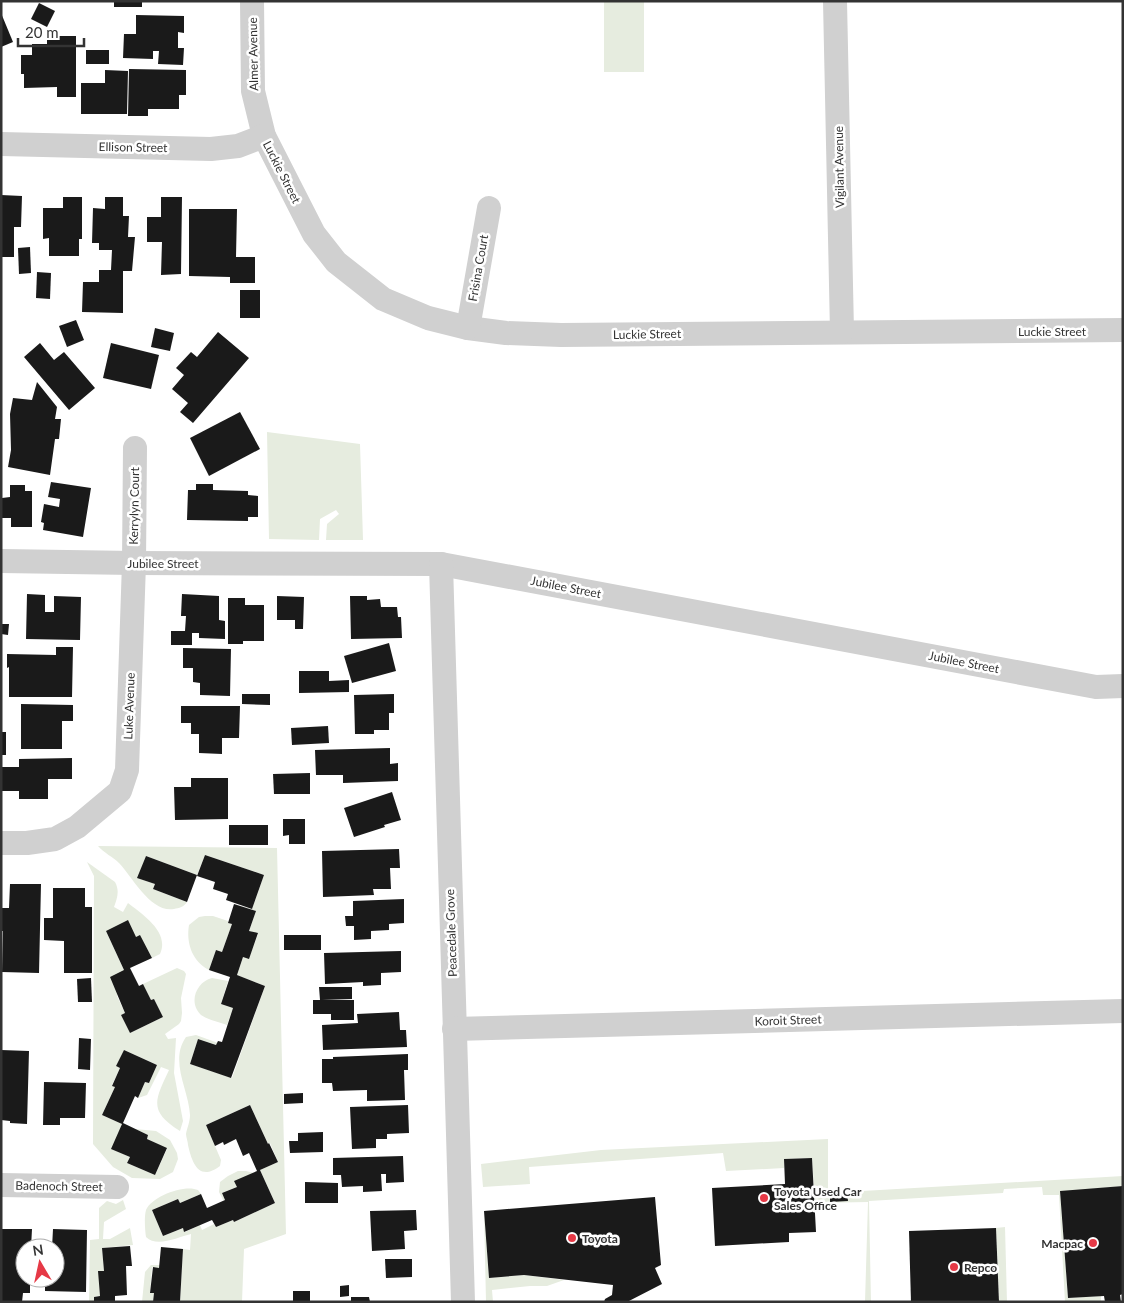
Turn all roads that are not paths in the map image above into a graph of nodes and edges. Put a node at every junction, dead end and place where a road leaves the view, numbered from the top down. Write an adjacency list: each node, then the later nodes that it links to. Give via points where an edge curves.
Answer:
1 (252, 1): 3 (street, Almer Avenue, via 253,91)
2 (835, 1): 8 (street, Vigilant Avenue)
3 (264, 136): 4 (street, Ellison Street, via 238,146 212,149); 6 (street, Luckie Street, via 314,234 336,262 383,299 428,318)
4 (1, 144)
5 (489, 208): 6 (street, Frisina Court)
6 (468, 328): 8 (street, Luckie Street, via 561,335)
7 (1123, 330): 8 (street, Luckie Street)
8 (842, 332)
9 (135, 448): 11 (street, Kerrylyn Court)
10 (1, 561): 11 (street, Jubilee Street)
11 (134, 563): 12 (street, Jubilee Street); 14 (street, Luke Avenue, via 127,770 120,790 77,827 55,839)
12 (442, 564): 13 (street, Jubilee Street, via 1096,686); 16 (street, Peacedale Grove)
13 (1123, 686)
14 (1, 843)
15 (1123, 1011): 16 (street, Koroit Street)
16 (454, 1029): 19 (street, Peacedale Grove)
17 (1, 1185): 18 (street, Badenoch Street)
18 (117, 1187)
19 (463, 1302)

